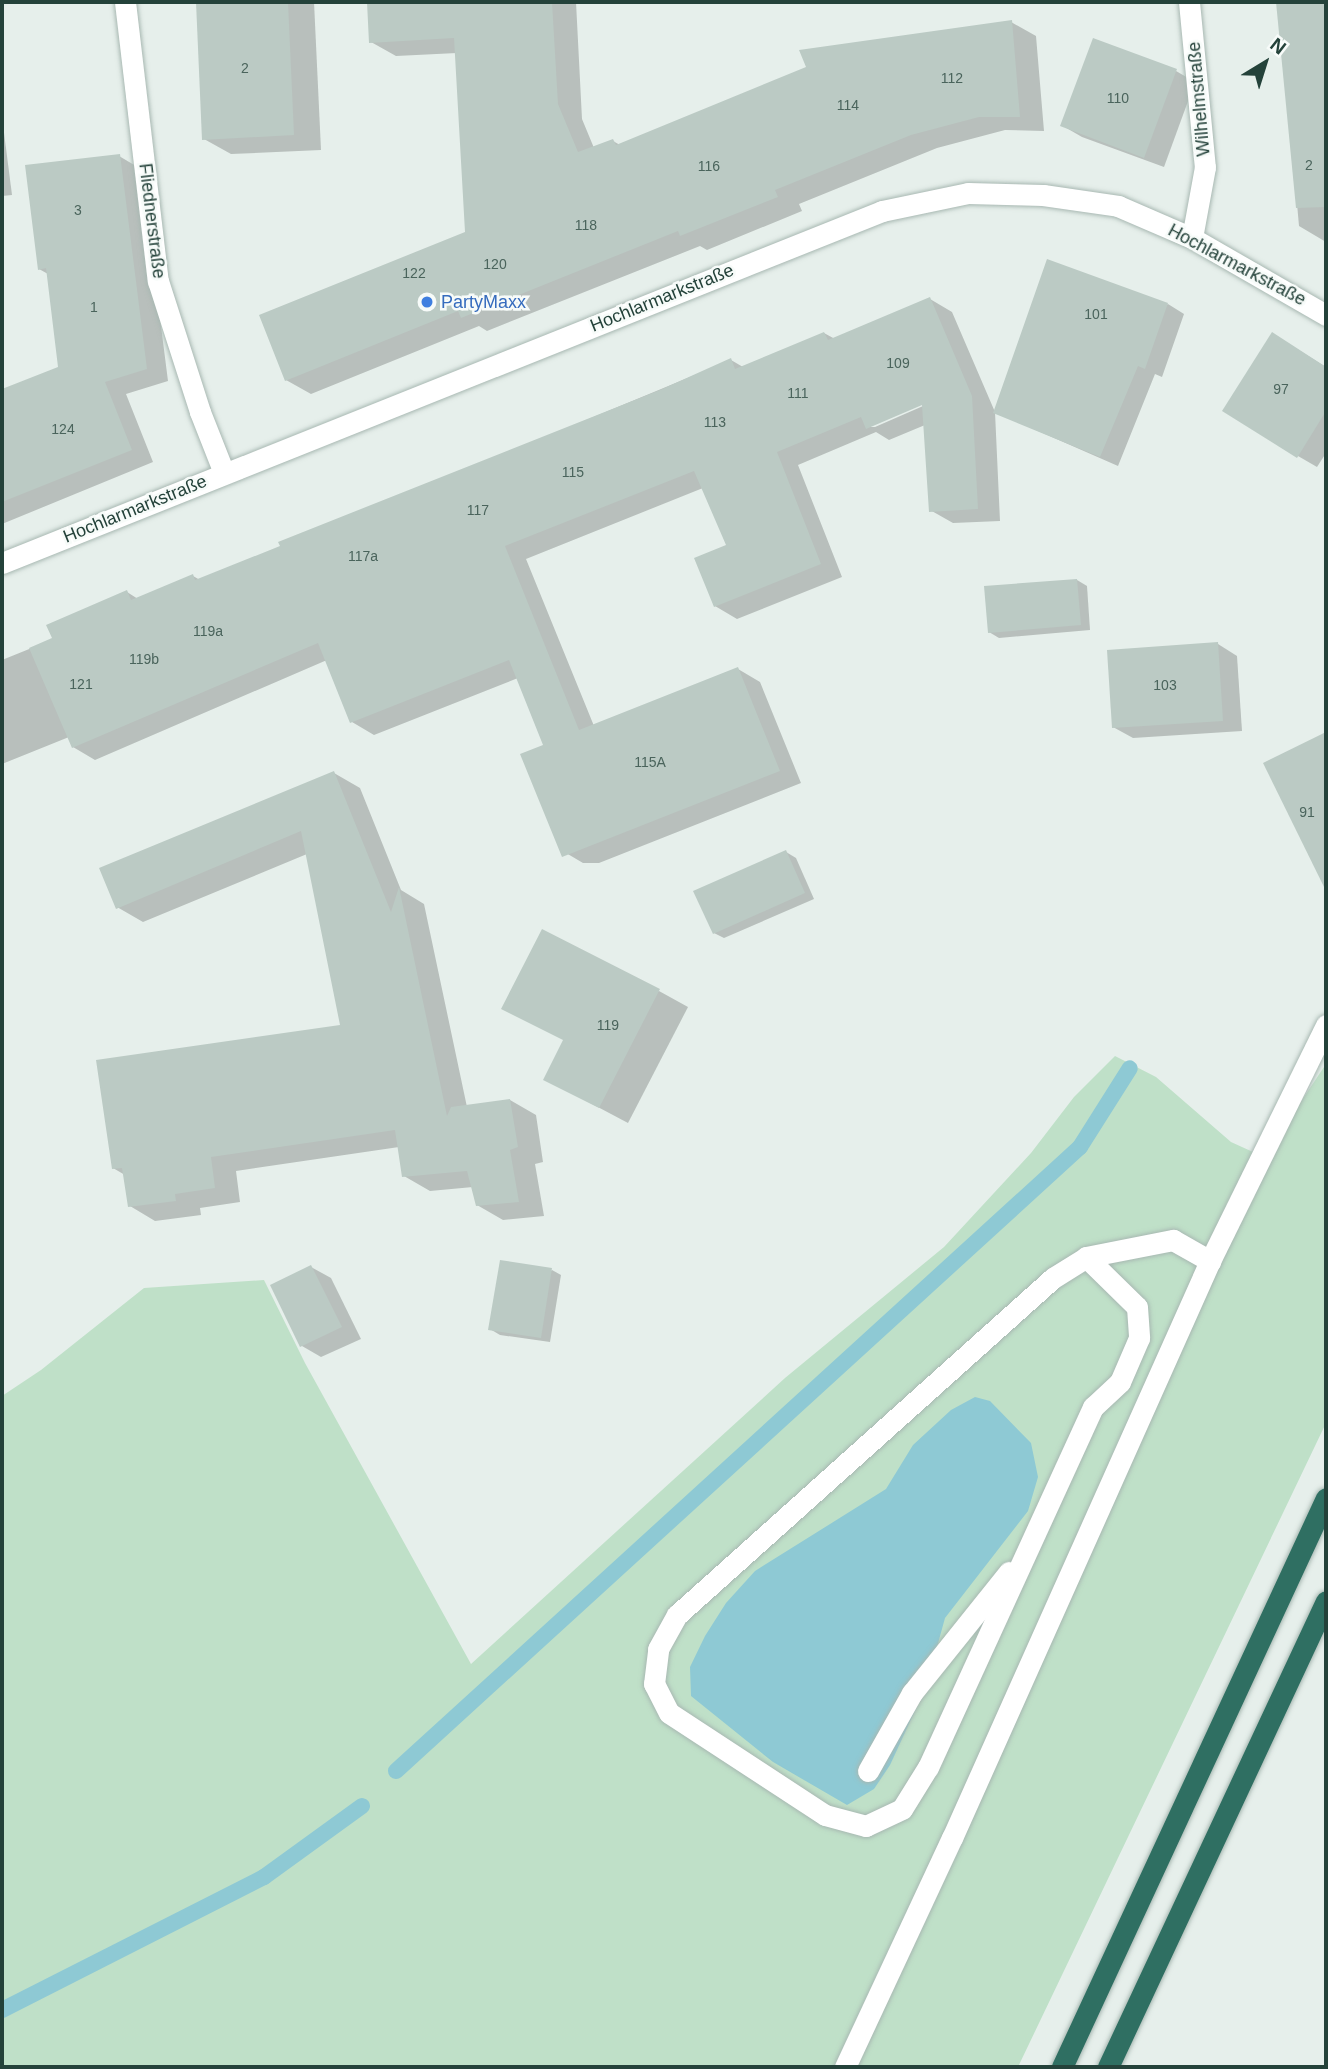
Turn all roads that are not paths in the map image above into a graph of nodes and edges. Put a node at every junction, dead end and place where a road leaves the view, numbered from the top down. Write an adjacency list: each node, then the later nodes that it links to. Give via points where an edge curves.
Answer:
1 (125, 2): 5 (street, Fliednerstraße, via 158,281)
2 (1189, 2): 3 (street, Wilhelmstraße, via 1205,167)
3 (1192, 238): 4 (street, Hochlarmarkstraße); 5 (street, Hochlarmarkstraße, via 1118,206 1043,195 968,193 882,211)
4 (1326, 315)
5 (224, 473): 6 (street, Hochlarmarkstraße)
6 (2, 563)
7 (1326, 1025): 9 (street)
8 (1086, 1257): 9 (street, via 1173,1240); 11 (street, via 1137,1307 1139,1338 1120,1382 1093,1407); 11 (street, via 1053,1278 677,1615 658,1649 654,1684 669,1713 825,1815 866,1826 902,1810 928,1768)
9 (1210, 1262): 14 (street)
10 (1326, 1498): 15 (highway)
11 (1030, 1545): 13 (street, via 912,1693)
12 (1326, 1601): 16 (highway)
13 (868, 1771)
14 (845, 2067)
15 (1062, 2067)
16 (1108, 2067)

